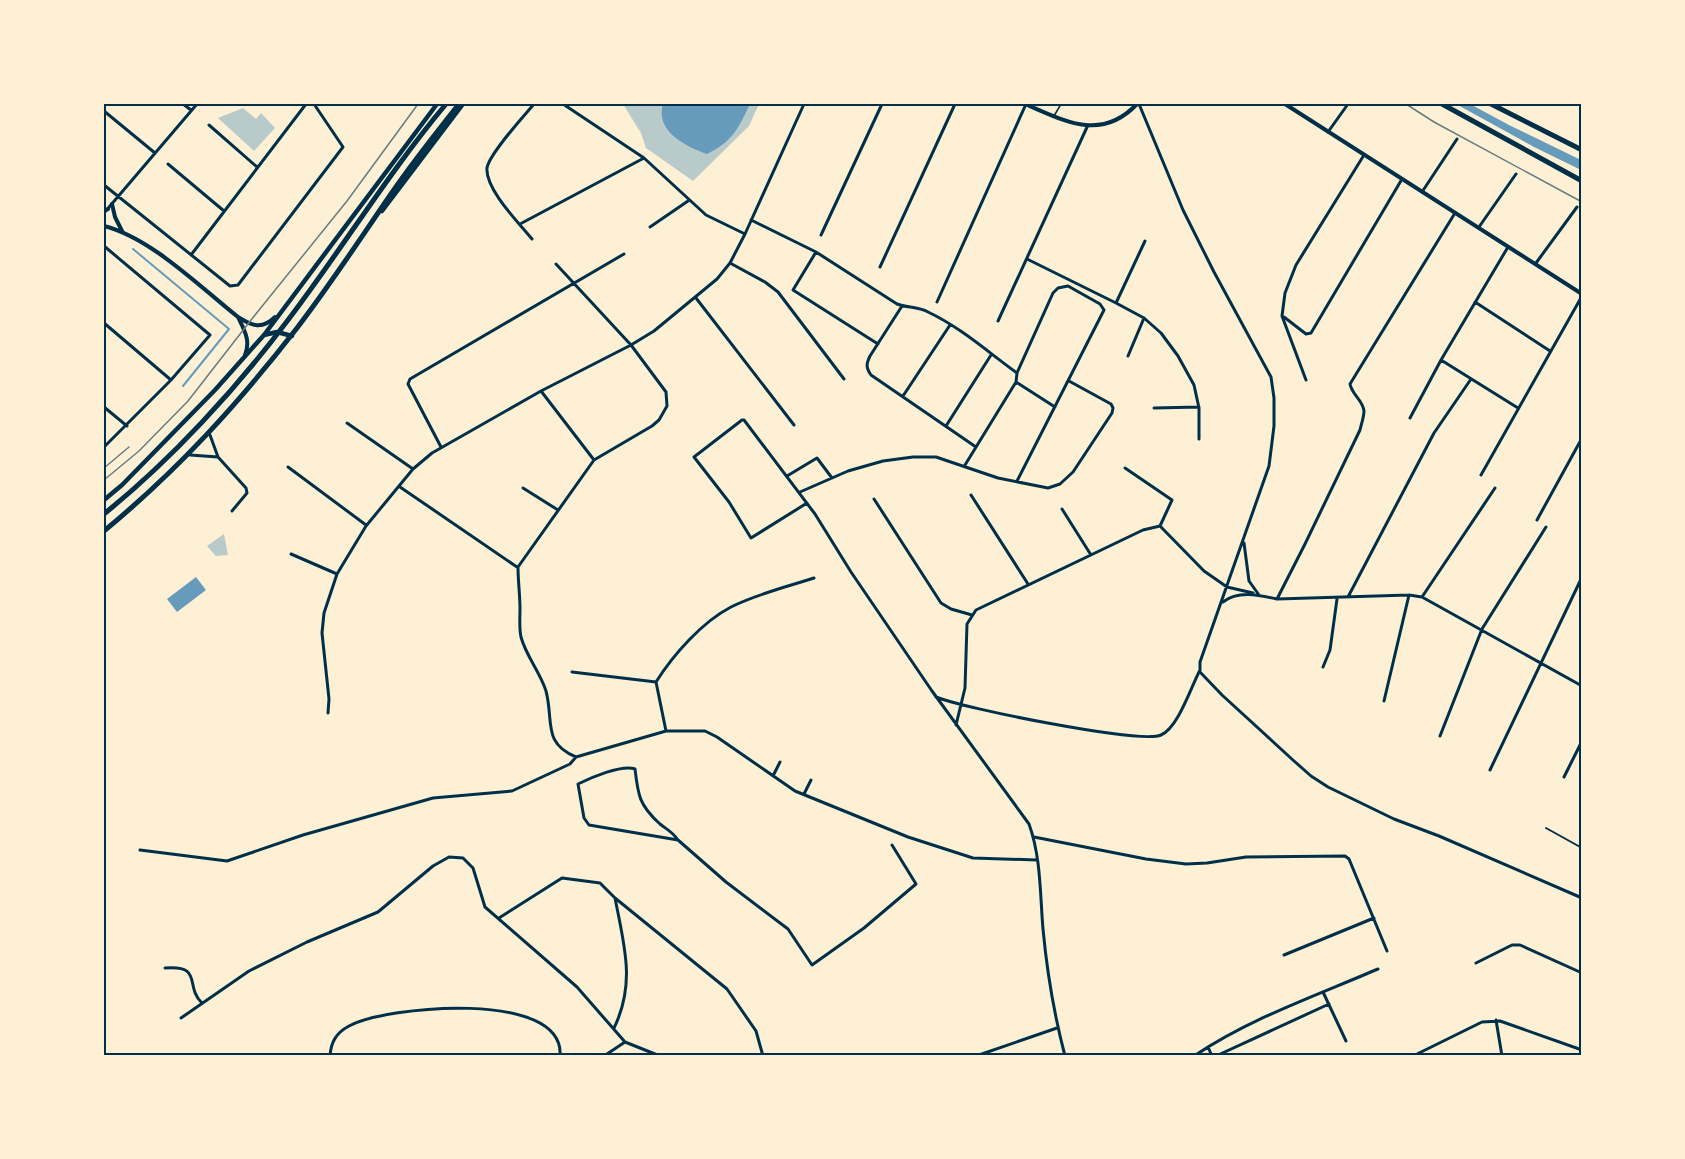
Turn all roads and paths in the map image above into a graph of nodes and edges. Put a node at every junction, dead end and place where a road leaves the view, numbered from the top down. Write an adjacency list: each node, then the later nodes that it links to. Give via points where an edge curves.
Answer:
1 (183, 104): 20 (street)
2 (197, 104): 20 (street)
3 (306, 104): 32 (street)
4 (314, 104): 59 (street, via 343,147 238,285 230,286)
5 (437, 104): 72 (main road)
6 (446, 104): 135 (highway, via 279,331 213,410)
7 (461, 104): 80 (main road); 140 (highway, via 393,191 297,328 231,408 160,483)
8 (534, 104): 46 (street, via 493,155 487,170 492,187)
9 (563, 104): 30 (street)
10 (804, 104): 45 (street)
11 (882, 104): 52 (street)
12 (955, 104): 64 (street)
13 (1025, 104): 22 (street); 68 (street)
14 (1061, 104): 22 (lane)
15 (1138, 104): 24 (street, via 1120,119); 141 (street, via 1183,210 1271,377 1274,426 1269,466)
16 (1285, 104): 25 (street)
17 (1348, 104): 25 (street)
18 (1442, 104): 35 (highway)
19 (1491, 104): 27 (highway)
20 (191, 110): 28 (street)
21 (104, 111): 28 (street)
22 (1054, 116): 24 (street)
23 (208, 125): 32 (street)
24 (1088, 125): 60 (street)
25 (1328, 132): 29 (street)
26 (1457, 139): 37 (street)
27 (1581, 150)
28 (155, 153): 38 (street)
29 (1364, 155): 34 (street); 73 (street, via 1288,281)
30 (644, 158): 39 (street); 46 (street)
31 (168, 164): 43 (street)
32 (258, 167): 43 (street)
33 (1516, 174): 49 (street)
34 (1402, 179): 37 (street); 73 (street, via 1311,333 1306,334)
35 (1581, 181)
36 (104, 185): 38 (street)
37 (1422, 192): 44 (street)
38 (118, 197): 40 (street); 59 (street)
39 (688, 201): 48 (street); 51 (street, via 712,219)
40 (112, 204): 42 (street); 50 (street)
41 (1577, 207): 62 (street)
42 (105, 211)
43 (224, 211): 59 (street)
44 (1455, 212): 49 (street); 155 (street, via 1350,384 1364,412 1360,430)
45 (751, 220): 51 (street); 57 (street)
46 (520, 224): 53 (street)
47 (104, 226): 50 (street)
48 (650, 227)
49 (1479, 227): 56 (street)
50 (122, 231): 74 (street, via 145,243)
51 (745, 234): 61 (street)
52 (821, 235)
53 (532, 239)
54 (1145, 241): 70 (street)
55 (104, 246): 91 (street, via 210,334)
56 (1509, 246): 62 (street); 69 (street)
57 (816, 252): 71 (street); 81 (street, via 792,290)
58 (624, 254): 65 (street)
59 (190, 255)
60 (1028, 259): 70 (street); 76 (street)
61 (730, 263): 67 (street); 89 (street, via 778,292)
62 (1536, 263): 66 (street)
63 (556, 264): 65 (street)
64 (880, 267)
65 (573, 284): 82 (street); 111 (street, via 410,379 408,384)
66 (1581, 295): 83 (street)
67 (696, 298): 82 (street); 104 (street)
68 (936, 302)
69 (1475, 302): 83 (street); 86 (street)
70 (1116, 303): 75 (street)
71 (902, 306): 78 (street, via 919,308); 81 (street)
72 (284, 308): 74 (street, via 270,322 257,327); 79 (main road)
73 (1282, 316): 92 (street)
74 (238, 317): 87 (street, via 249,345)
75 (1144, 318): 85 (street); 99 (street, via 1178,356 1194,385)
76 (998, 321)
77 (104, 323): 91 (street)
78 (950, 325): 84 (street); 96 (street)
79 (264, 335): 80 (main road, via 277,332); 87 (main road)
80 (292, 336): 107 (main road)
81 (878, 344): 96 (street, via 866,364 867,370)
82 (631, 345): 95 (street); 115 (street, via 666,392 667,406 652,426)
83 (1550, 351): 101 (street)
84 (991, 354): 88 (street); 106 (street)
85 (1128, 356)
86 (1441, 360): 90 (street); 102 (street)
87 (240, 363): 130 (main road)
88 (1017, 373): 93 (street, via 1053,293 1068,286 1104,310); 94 (street)
89 (844, 379)
90 (1471, 379): 101 (street); 152 (street, via 1434,433)
91 (171, 380): 105 (street)
92 (1306, 380)
93 (1069, 381): 98 (street); 123 (street, via 1111,404 1112,413 1074,472 1060,484 1048,488)
94 (1016, 382): 98 (street); 112 (street)
95 (541, 391): 111 (street); 115 (street)
96 (903, 396): 106 (street)
97 (104, 407): 105 (street)
98 (1055, 407): 123 (street)
99 (1199, 407): 100 (street); 108 (street)
100 (1154, 408)
101 (1518, 408): 120 (street)
102 (1410, 418)
103 (347, 423): 119 (street)
104 (794, 425)
105 (127, 426): 110 (street)
106 (946, 426): 112 (street)
107 (210, 435): 113 (main road); 114 (street)
108 (1199, 438)
109 (1581, 438): 136 (street)
110 (104, 447)
111 (441, 447): 119 (street)
112 (976, 447): 116 (street)
113 (190, 455): 114 (street); 140 (main road)
114 (218, 457): 134 (street, via 246,488 247,493)
115 (594, 460): 133 (street)
116 (965, 465): 122 (street, via 913,456 883,461); 123 (street)
117 (288, 467): 137 (street)
118 (1125, 468): 138 (street, via 1172,500)
119 (413, 469): 124 (street)
120 (1481, 475)
121 (787, 476): 122 (street, via 817,459); 127 (street); 131 (street, via 742,420 694,456 751,538)
122 (832, 478): 127 (street)
123 (1017, 481)
124 (400, 487): 137 (street); 144 (street)
125 (523, 488): 133 (street)
126 (1495, 488): 153 (street)
127 (799, 493): 131 (street)
128 (971, 495): 148 (street)
129 (874, 499): 157 (street, via 941,603)
130 (104, 500)
131 (807, 503): 165 (street)
132 (1062, 509): 143 (street)
133 (558, 510): 144 (street)
134 (232, 511)
135 (104, 514)
136 (1537, 520)
137 (366, 526): 145 (street)
138 (1160, 526): 143 (street); 149 (street, via 1204,571)
139 (1546, 526): 158 (street)
140 (104, 531)
141 (1243, 541): 149 (street); 150 (street, via 1249,580)
142 (291, 554): 145 (street)
143 (1091, 555): 148 (street)
144 (518, 567): 173 (street, via 521,635 547,694 550,732 554,742)
145 (337, 574): 168 (street, via 322,633)
146 (1581, 577): 159 (street)
147 (814, 578): 163 (street, via 728,609 693,635)
148 (1028, 584): 157 (street, via 976,609)
149 (1227, 587): 150 (street); 156 (street)
150 (1259, 595): 155 (street); 156 (street, via 1233,596)
151 (1409, 595): 152 (street); 153 (street); 166 (street)
152 (1348, 597): 154 (street)
153 (1422, 597): 158 (street)
154 (1338, 598): 155 (street); 160 (street, via 1330,650)
155 (1277, 599)
156 (1221, 604): 161 (street)
157 (972, 615): 167 (street, via 967,624)
158 (1482, 629): 159 (street); 171 (street)
159 (1541, 662): 164 (street); 175 (street)
160 (1323, 667)
161 (1200, 670): 167 (street, via 1171,729 1159,736 1139,737 1072,727); 188 (street, via 1236,709 1328,787)
162 (572, 672): 163 (street)
163 (656, 682): 170 (street)
164 (1581, 686)
165 (936, 696): 167 (street); 169 (street)
166 (1383, 701)
167 (961, 704): 169 (street)
168 (328, 713)
169 (956, 725): 181 (street, via 1029,824)
170 (666, 731): 173 (street); 176 (street, via 705,731)
171 (1440, 736)
172 (1581, 741): 177 (street)
173 (576, 758): 185 (street, via 512,790 433,798 227,861)
174 (780, 762): 176 (street)
175 (1490, 770)
176 (773, 776): 179 (street)
177 (1564, 777)
178 (811, 780): 179 (street)
179 (804, 794): 186 (street, via 908,837 974,858)
180 (1546, 828): 184 (street)
181 (1034, 837): 186 (street); 190 (street, via 1186,864 1246,857 1346,856)
182 (678, 840): 182 (street, via 639,800 635,769 612,771 578,784 584,818 589,825); 183 (street, via 788,929 813,965 916,884)
183 (892, 845)
184 (1581, 848)
185 (140, 850)
186 (1037, 860): 203 (street)
187 (615, 898): 189 (street, via 600,883 562,878); 202 (street, via 627,957 627,989); 213 (street, via 727,989 756,1031)
188 (1581, 898)
189 (499, 918): 198 (street, via 485,906 473,868 462,858 449,856 378,912 249,971); 202 (street, via 577,987)
190 (1374, 918): 191 (street); 192 (street)
191 (1387, 951)
192 (1284, 955)
193 (1476, 963): 196 (street, via 1512,945 1520,945)
194 (165, 968): 198 (street, via 188,971 194,980 194,993)
195 (1377, 969): 197 (street)
196 (1581, 973)
197 (1323, 992): 199 (street); 206 (street, via 1248,1024)
198 (202, 1003): 200 (street)
199 (1329, 1004): 204 (street); 217 (street)
200 (181, 1018)
201 (1496, 1020): 207 (street); 208 (street, via 1482,1022); 220 (street)
202 (614, 1028): 205 (street)
203 (1057, 1028): 214 (street); 215 (street)
204 (1346, 1041)
205 (625, 1042): 211 (street); 212 (street)
206 (1208, 1047): 216 (street); 217 (street)
207 (1581, 1050)
208 (1422, 1051): 218 (street); 219 (street)
209 (330, 1056): 210 (street, via 335,1037 349,1026 384,1014 454,1008 501,1010 533,1020 556,1037)
210 (560, 1056)
211 (604, 1056)
212 (660, 1056)
213 (763, 1056)
214 (976, 1056)
215 (1065, 1056)
216 (1194, 1056)
217 (1214, 1056)
218 (1413, 1056)
219 (1425, 1056)
220 (1502, 1056)

